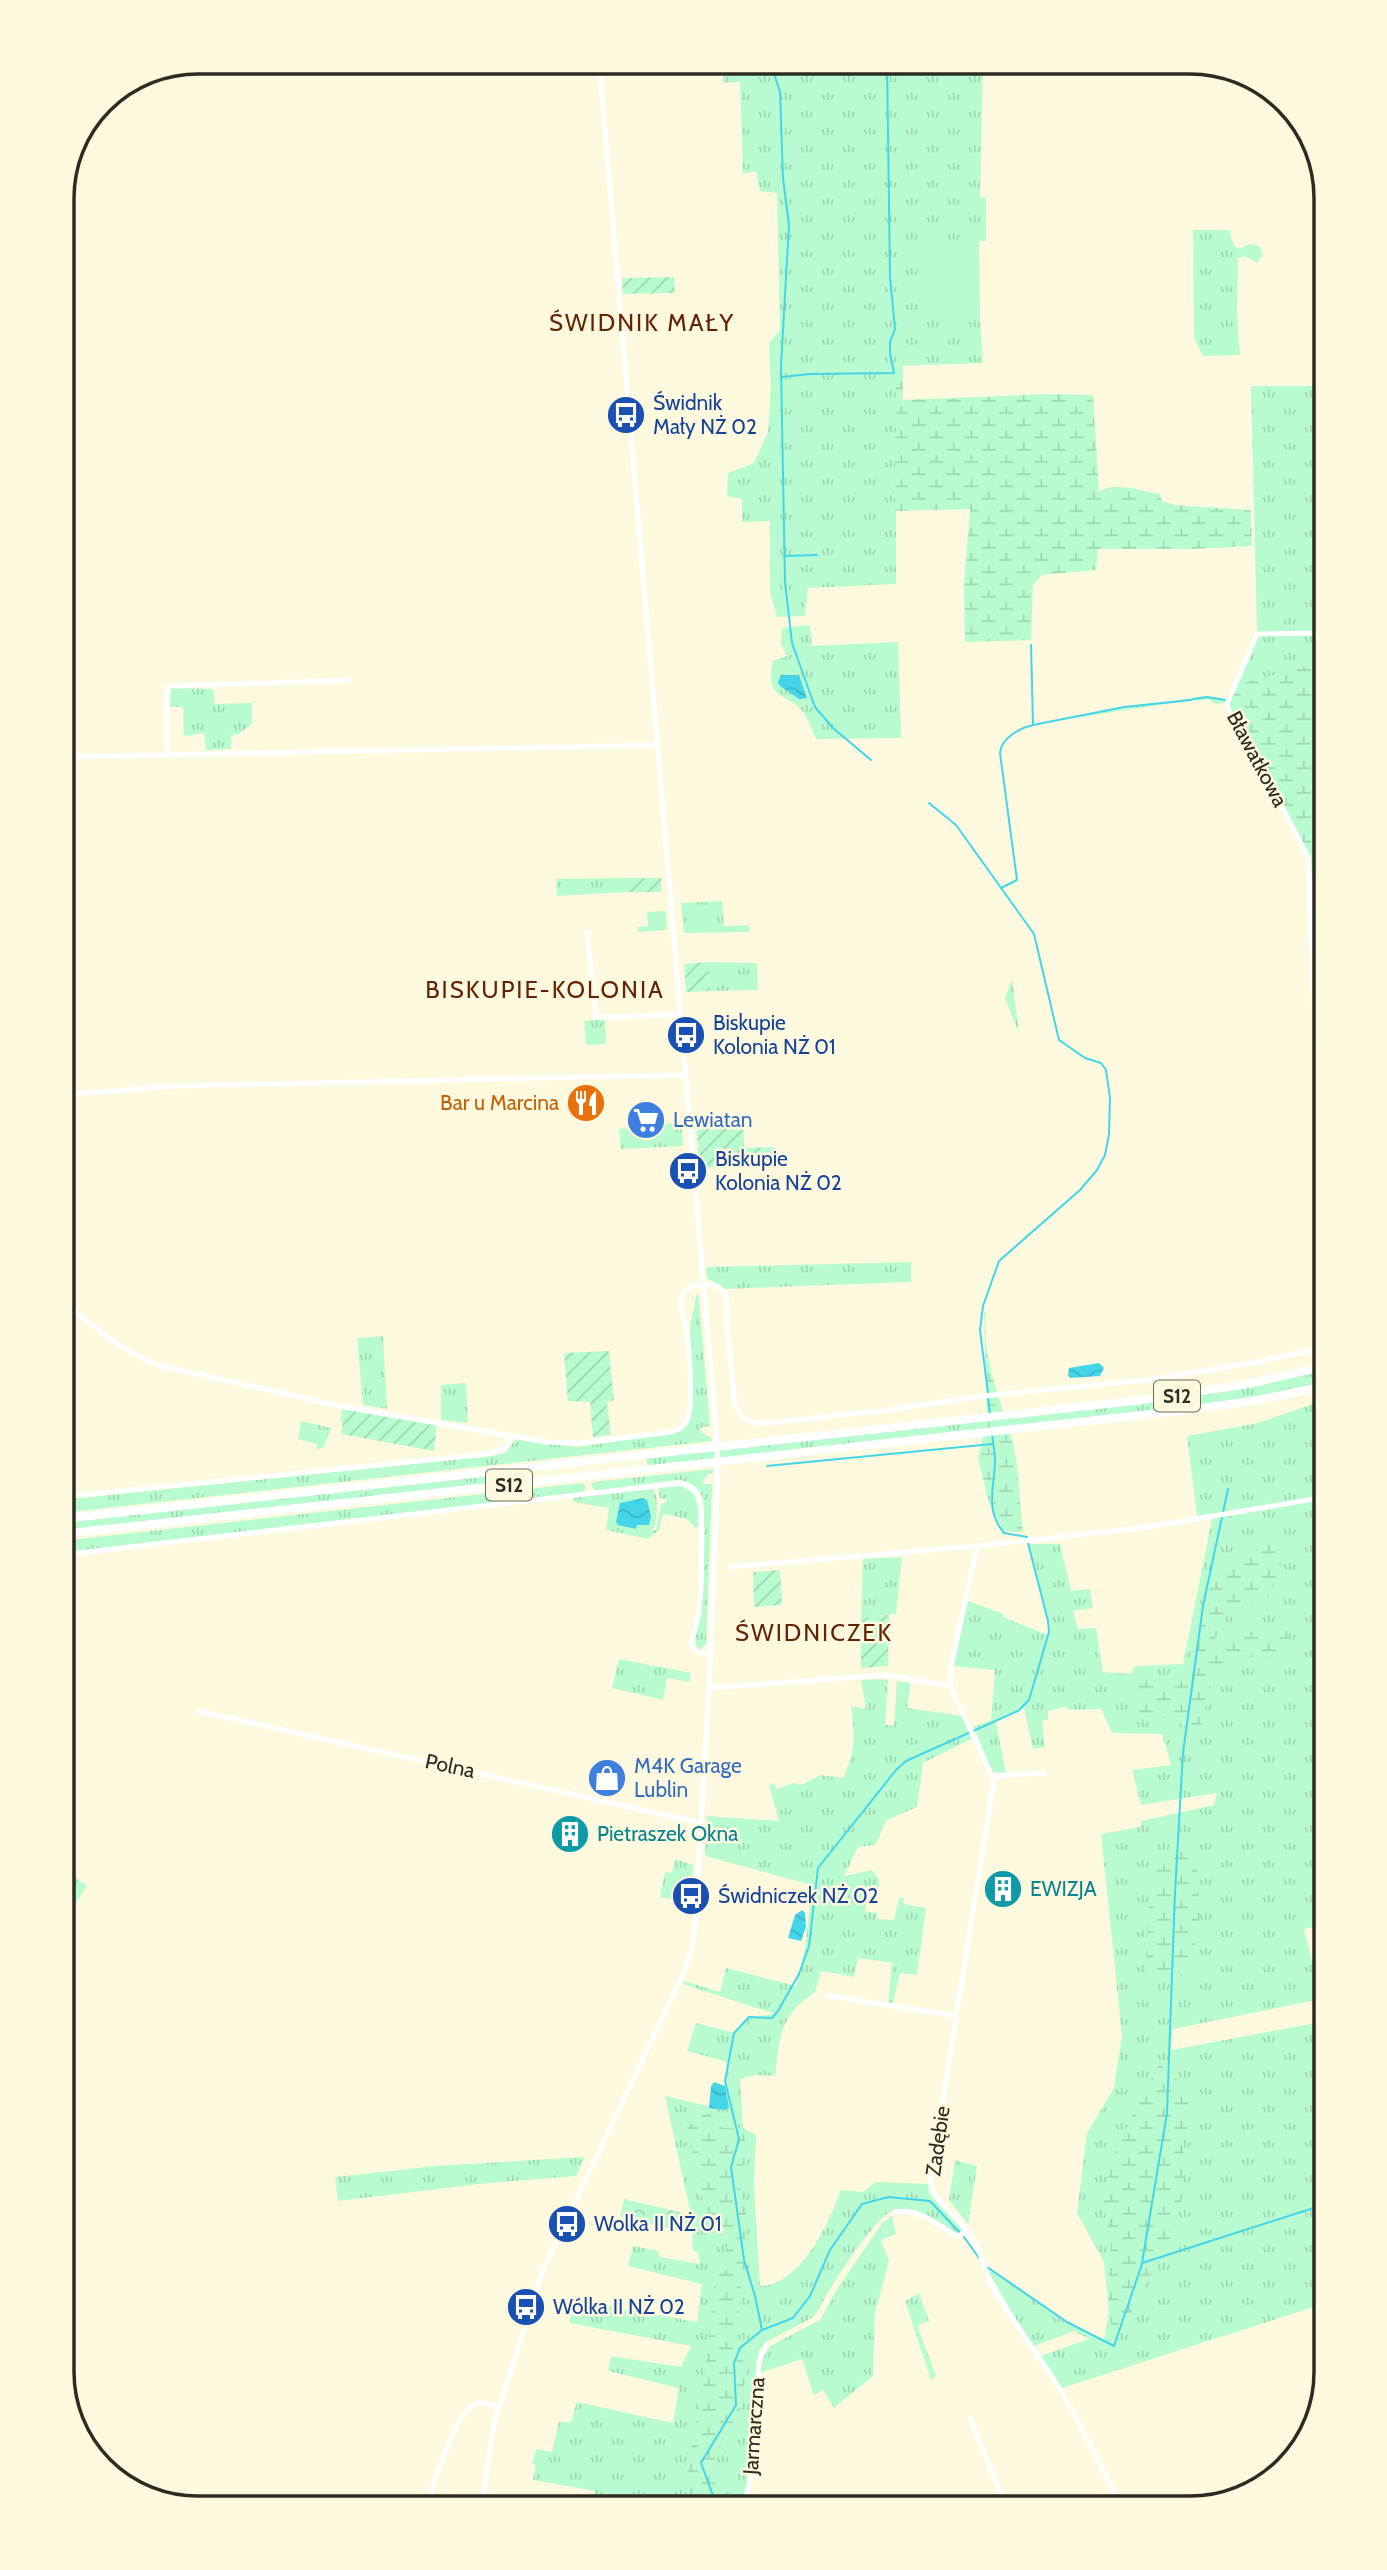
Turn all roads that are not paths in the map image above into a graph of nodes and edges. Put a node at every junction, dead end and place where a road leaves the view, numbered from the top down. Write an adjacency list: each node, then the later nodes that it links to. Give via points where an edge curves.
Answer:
1 (600, 74): 4 (street)
2 (1314, 633): 8 (street, Bławatkowa, via 1257,634 1227,704 1308,857)
3 (350, 680): 5 (street, via 168,687)
4 (657, 745): 5 (street); 9 (street)
5 (168, 755): 6 (street)
6 (74, 757)
7 (587, 933): 9 (street, via 596,1017)
8 (1314, 1000)
9 (679, 1015): 10 (street)
10 (685, 1075): 11 (street, via 177,1086); 12 (street)
11 (74, 1094)
12 (702, 1285): 14 (street, via 717,1286 726,1294 734,1400 741,1416 752,1423 1164,1377); 17 (street, via 687,1289 681,1301 690,1406 681,1427 671,1432 570,1443); 25 (street, via 718,1479)
13 (74, 1310): 17 (street, via 146,1360 162,1366 339,1406)
14 (1314, 1350)
15 (1314, 1369): 20 (highway, S12, via 1202,1392)
16 (1314, 1387): 21 (highway, S12, via 1223,1405 1031,1428)
17 (510, 1435): 18 (street, via 505,1448 487,1454)
18 (74, 1496)
19 (1314, 1499): 22 (street, via 1148,1527)
20 (74, 1518)
21 (74, 1533)
22 (977, 1546): 24 (street); 26 (street)
23 (74, 1553): 25 (street, via 681,1483 696,1491 701,1507 700,1601 691,1644 697,1652)
24 (730, 1567)
25 (710, 1654): 27 (street)
26 (950, 1686): 27 (street, via 886,1675); 30 (street, Zadębie)
27 (709, 1688): 31 (street)
28 (198, 1711): 31 (street, Polna)
29 (1043, 1773): 30 (street)
30 (992, 1776): 33 (street, Zadębie)
31 (701, 1823): 37 (street, via 695,1926 688,1960 545,2264)
32 (829, 1996): 33 (street)
33 (957, 2016): 35 (street, Zadębie, via 930,2181 937,2199)
34 (894, 2212): 35 (street, via 918,2214)
35 (964, 2234): 45 (street, Zadębie, via 1014,2323 1073,2412)
36 (767, 2344): 43 (street, Jarmarczna, via 759,2361 752,2476)
37 (499, 2407): 41 (street, via 479,2402 466,2409 450,2437); 42 (street)
38 (970, 2418): 44 (street)
39 (92, 2429): 40 (street)
40 (90, 2434)
41 (430, 2496)
42 (483, 2496)
43 (746, 2496)
44 (1002, 2496)
45 (1116, 2496)

